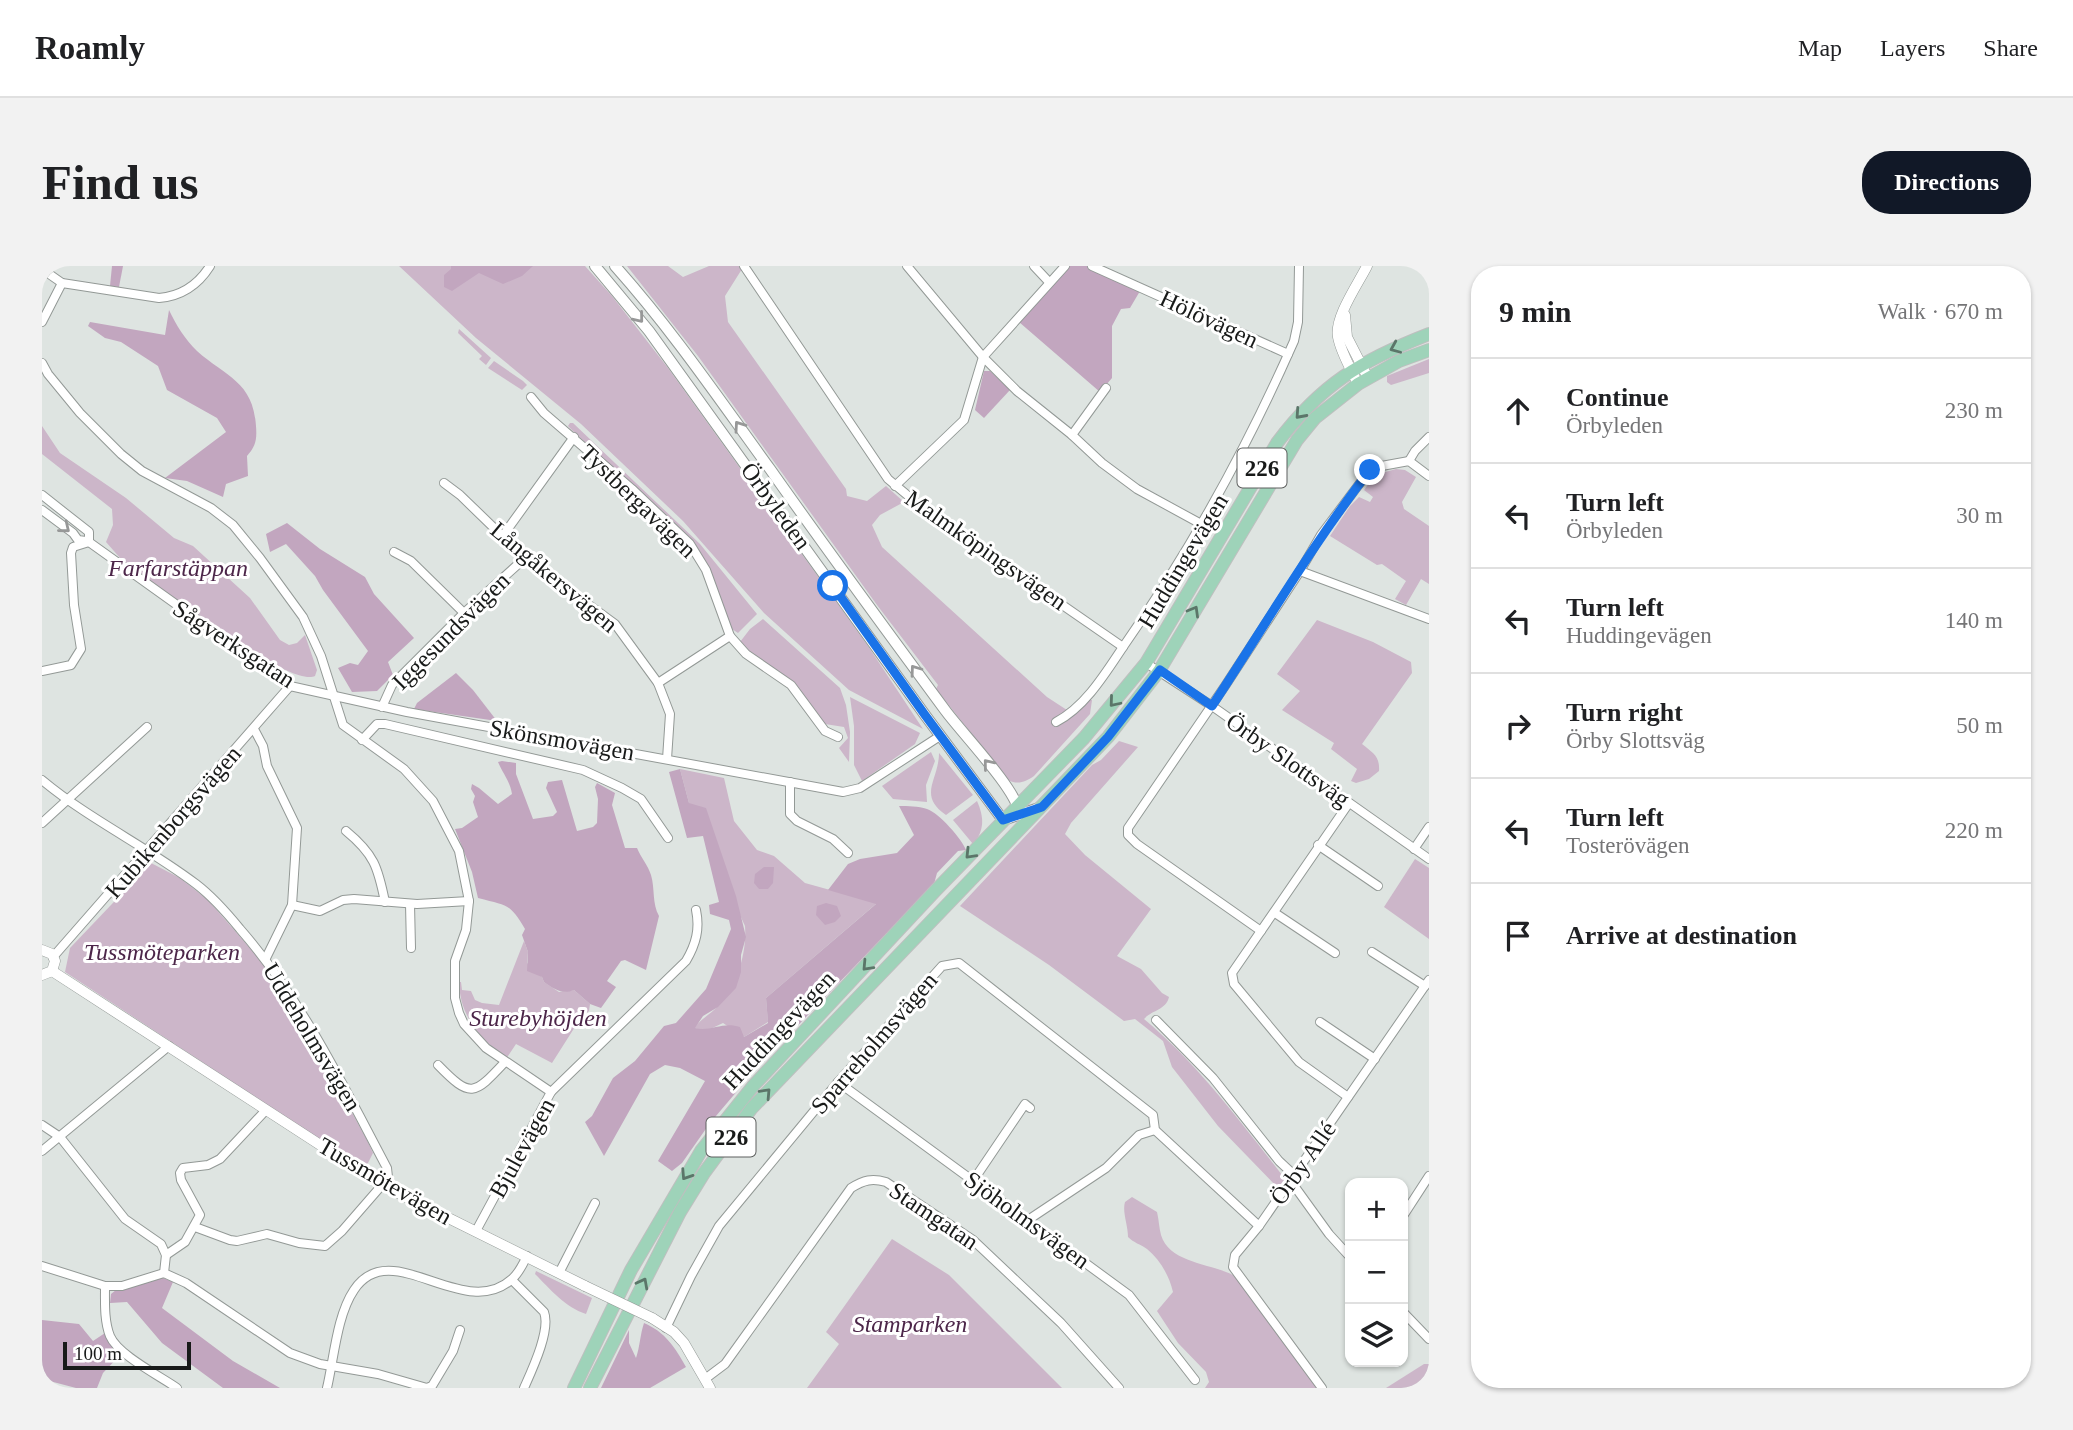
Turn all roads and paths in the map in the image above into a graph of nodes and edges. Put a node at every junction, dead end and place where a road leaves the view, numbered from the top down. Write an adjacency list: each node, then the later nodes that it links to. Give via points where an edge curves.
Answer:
1 (210, 266): 13 (street, via 191,288 172,297)
2 (595, 266): 55 (main road, Örbyleden, one-way to 55, via 657,341)
3 (615, 266): 52 (main road, Örbyleden, one-way to 3, via 659,316)
4 (744, 266): 30 (street, Malmköpingsvägen)
5 (907, 266): 18 (street)
6 (1034, 266): 12 (street)
7 (1065, 266): 12 (street)
8 (1092, 266): 17 (street, Hölövägen)
9 (1299, 266): 17 (street, via 1298,322)
10 (1367, 266): 20 (street, via 1339,319 1341,346)
11 (42, 269): 13 (street)
12 (1049, 282): 18 (street)
13 (62, 283): 14 (street)
14 (42, 322)
15 (1429, 334): 20 (main road, Huddingevägen / 226, one-way to 20)
16 (1429, 350): 21 (main road, Huddingevägen / 226)
17 (1288, 354): 33 (street)
18 (983, 357): 24 (street); 30 (street, via 964,420)
19 (42, 363): 48 (street, via 80,413 121,454 233,525 303,617)
20 (1356, 367): 21 (street); 43 (main road, Huddingevägen / 226, one-way to 43, via 1298,415 1278,443)
21 (1363, 381): 44 (main road, Huddingevägen / 226, one-way to 21, via 1297,440 1315,418)
22 (1106, 388): 24 (street)
23 (531, 397): 25 (street, Tystbergavägen)
24 (1072, 435): 33 (street, via 1137,489)
25 (574, 437): 34 (street); 41 (street, Tystbergavägen, via 690,544 706,570)
26 (1429, 437): 27 (street)
27 (1409, 461): 28 (street); 38 (street, via 1370,470)
28 (1429, 476)
29 (444, 483): 34 (street, Långåkersvägen)
30 (895, 486): 42 (street, Malmköpingsvägen)
31 (42, 495): 35 (street, Sågverksgatan, via 89,532)
32 (42, 510): 35 (street, Sågverksgatan, one-way to 35, via 78,540)
33 (1203, 525): 42 (street)
34 (502, 537): 37 (street, Långåkersvägen)
35 (89, 542): 45 (street, via 73,547 71,553 81,649 71,665); 47 (street, Sågverksgatan)
36 (394, 552): 39 (street, via 411,561)
37 (525, 558): 39 (street, Iggesundsvägen); 46 (street, Långåkersvägen, via 615,624)
38 (1300, 571): 40 (street); 50 (street)
39 (464, 613): 49 (street, Iggesundsvägen, via 392,685)
40 (1429, 619)
41 (730, 636): 46 (street); 56 (street, Tystbergavägen, via 746,654 791,685 825,731)
42 (1124, 647): 51 (street, via 1074,709)
43 (1146, 663): 44 (street, Örby Slottsväg); 64 (main road, Huddingevägen / 226, one-way to 64)
44 (1160, 670): 50 (street, Örby Slottsväg); 63 (main road, Huddingevägen / 226, via 1108,737)
45 (42, 671)
46 (658, 683): 58 (street, Långåkersvägen, via 670,714)
47 (290, 686): 48 (street, Sågverksgatan); 54 (street, Kubikenborgsvägen)
48 (335, 696): 49 (street, Skönsmovägen); 57 (street, via 343,725)
49 (382, 706): 58 (street, Skönsmovägen)
50 (1212, 706): 62 (street, Örby Slottsväg); 83 (street, via 1128,828 1128,835)
51 (1056, 722)
52 (955, 725): 55 (main road); 64 (main road, Örbyleden, one-way to 52)
53 (147, 727): 61 (street)
54 (254, 729): 73 (street, Kubikenborgsvägen); 80 (street, via 297,828)
55 (940, 736): 60 (street, Skönsmovägen, via 852,791); 65 (main road, Örbyleden)
56 (838, 737)
57 (362, 740): 70 (street, via 377,724 385,724 583,769 641,799); 77 (street, via 404,769 433,801 458,851)
58 (667, 759): 60 (street, Skönsmovägen)
59 (42, 780): 61 (street, Uddeholmsvägen)
60 (790, 782): 74 (street, via 790,814)
61 (65, 800): 66 (street); 73 (street, Uddeholmsvägen)
62 (1349, 803): 71 (street); 72 (street, Örby Slottsväg)
63 (1042, 807): 64 (main road); 69 (main road, Huddingevägen / 226)
64 (1018, 810): 65 (main road, Huddingevägen / 226); 69 (main road)
65 (1003, 820): 135 (main road, Huddingevägen / 226, one-way to 135, via 754,1085 701,1151 631,1270)
66 (42, 823)
67 (1429, 827): 72 (street)
68 (346, 831): 78 (street, via 365,846 376,866)
69 (1016, 832): 136 (main road, Huddingevägen / 226, one-way to 69, via 680,1212 751,1109)
70 (668, 838)
71 (1318, 845): 76 (street); 82 (street)
72 (1414, 849): 75 (street, Örby Slottsväg)
73 (147, 852): 88 (street, Kubikenborgsvägen); 89 (street, Uddeholmsvägen, via 197,885)
74 (848, 853)
75 (1429, 859)
76 (1378, 886)
77 (469, 901): 79 (street); 96 (street, via 466,930 455,961 454,998 464,1024)
78 (385, 902): 79 (street); 80 (street, via 343,900 320,911)
79 (410, 904): 84 (street)
80 (292, 905): 89 (street)
81 (696, 910): 99 (street, Bjulevägen, via 698,931 686,961)
82 (1275, 913): 83 (street); 87 (street)
83 (1261, 931): 100 (street, via 1232,973 1234,984 1299,1062)
84 (411, 948)
85 (42, 950): 88 (street)
86 (1372, 952): 91 (street, Örby Allé)
87 (1335, 954)
88 (54, 957): 90 (street, via 54,966)
89 (265, 958): 110 (street, Uddeholmsvägen, via 296,1001 387,1168)
90 (47, 973): 94 (street, Tussmötevägen)
91 (1427, 983): 95 (street, Örby Allé)
92 (1156, 1020): 107 (street, via 1213,1078)
93 (1320, 1023): 95 (street)
94 (169, 1046): 102 (street, Tussmötevägen); 105 (street)
95 (1375, 1059): 100 (street, Örby Allé)
96 (505, 1062): 97 (street, via 486,1082 469,1090); 99 (street)
97 (438, 1065)
98 (838, 1082): 104 (street, Sparreholmsvägen, via 942,966 959,963 1153,1115); 109 (street, Sjöholmsvägen); 126 (street, Sparreholmsvägen, via 719,1226)
99 (551, 1092): 116 (street, Bjulevägen)
100 (1348, 1097): 107 (street, Örby Allé)
101 (1030, 1108): 109 (street, via 1025,1104)
102 (266, 1110): 110 (street, Tussmötevägen); 115 (street, via 220,1159 183,1168 181,1180 200,1215)
103 (42, 1125): 105 (street)
104 (1155, 1130): 113 (street, via 1139,1135 1106,1168); 114 (street, Sparreholmsvägen)
105 (60, 1137): 106 (street); 118 (street, via 125,1219 161,1244)
106 (42, 1151)
107 (1292, 1178): 114 (street, Örby Allé); 117 (street, via 1328,1234)
108 (1428, 1179): 112 (street)
109 (973, 1181): 113 (street, Sjöholmsvägen)
110 (382, 1185): 115 (street, via 325,1245 267,1234 237,1241); 116 (street, Tussmötevägen)
111 (595, 1203): 122 (street)
112 (1408, 1209)
113 (1028, 1220): 130 (street, Sjöholmsvägen, via 1129,1295)
114 (1259, 1226): 138 (street, Örby Allé, via 1235,1255 1233,1267)
115 (195, 1227): 118 (street)
116 (476, 1231): 119 (street, Tussmötevägen)
117 (1345, 1251)
118 (166, 1255): 121 (street)
119 (527, 1256): 122 (street, Tussmötevägen); 123 (street)
120 (42, 1266): 124 (street)
121 (164, 1273): 124 (street, via 122,1286); 129 (street, via 289,1353)
122 (559, 1273): 126 (street, Tussmötevägen, bridge)
123 (512, 1280): 129 (street, via 475,1292 401,1271 372,1273 355,1287 346,1304); 134 (street, via 547,1319)
124 (105, 1286): 132 (street, via 112,1341)
125 (1408, 1317): 128 (street)
126 (666, 1328): 131 (street, Tussmötevägen, via 684,1343)
127 (460, 1330): 129 (street, via 446,1363 426,1388)
128 (1429, 1339)
129 (332, 1366): 133 (street)
130 (1195, 1380)
131 (707, 1384): 137 (street, Stamgatan, via 851,1188 875,1178 973,1240 1061,1323)
132 (177, 1388)
133 (327, 1388)
134 (524, 1388)
135 (574, 1388)
136 (590, 1388)
137 (1119, 1388)
138 (1322, 1388)

